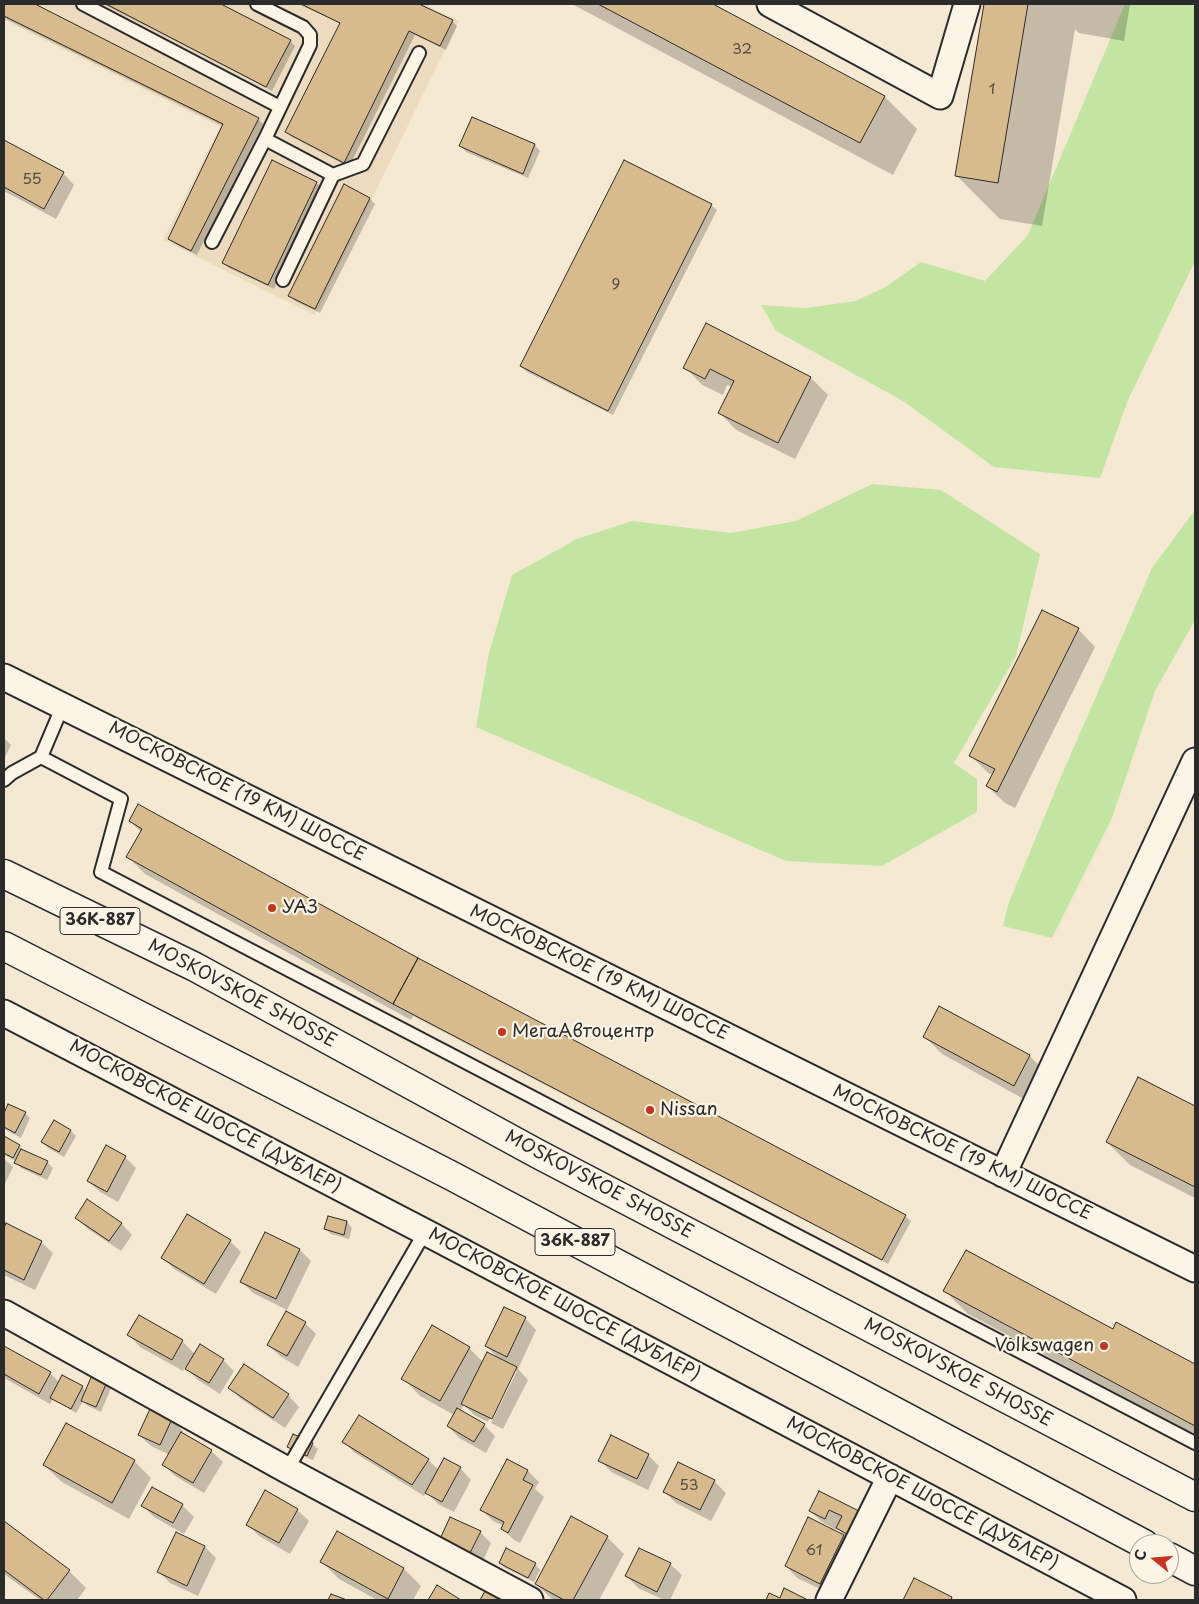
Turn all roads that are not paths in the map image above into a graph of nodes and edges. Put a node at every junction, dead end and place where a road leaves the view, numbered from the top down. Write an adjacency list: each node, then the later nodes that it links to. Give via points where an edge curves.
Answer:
1 (83, 4): 6 (lane)
2 (257, 4): 6 (lane, via 303,27 310,35 310,45)
3 (770, 4): 4 (street, via 940,96)
4 (967, 4)
5 (419, 53): 8 (lane, via 363,164)
6 (280, 106): 7 (lane)
7 (265, 140): 8 (lane); 9 (lane)
8 (333, 175): 10 (lane)
9 (212, 242)
10 (283, 280)
11 (4, 677): 12 (street, МОСКОВСКОЕ (19 КМ) ШОССЕ)
12 (63, 705): 13 (lane); 19 (street, МОСКОВСКОЕ (19 КМ) ШОССЕ)
13 (41, 757): 15 (lane); 23 (lane, via 121,799 101,872)
14 (1195, 761): 19 (street)
15 (4, 780)
16 (4, 874): 26 (main road, MOSKOVSKOE SHOSSE / 36К-887, via 196,967 538,1154)
17 (4, 946): 27 (main road, 36К-887, via 443,1172)
18 (4, 1012): 20 (street, МОСКОВСКОЕ ШОССЕ (ДУБЛЕР))
19 (1003, 1174): 21 (street, МОСКОВСКОЕ (19 КМ) ШОССЕ)
20 (425, 1232): 24 (lane); 25 (street, МОСКОВСКОЕ ШОССЕ (ДУБЛЕР))
21 (1195, 1268)
22 (4, 1313): 24 (street)
23 (1195, 1443)
24 (287, 1470): 30 (street)
25 (890, 1477): 31 (street); 32 (street, МОСКОВСКОЕ ШОССЕ (ДУБЛЕР))
26 (1195, 1497)
27 (1129, 1536)
28 (1179, 1562): 29 (main road)
29 (1195, 1571)
30 (530, 1600)
31 (829, 1600)
32 (1123, 1600)

